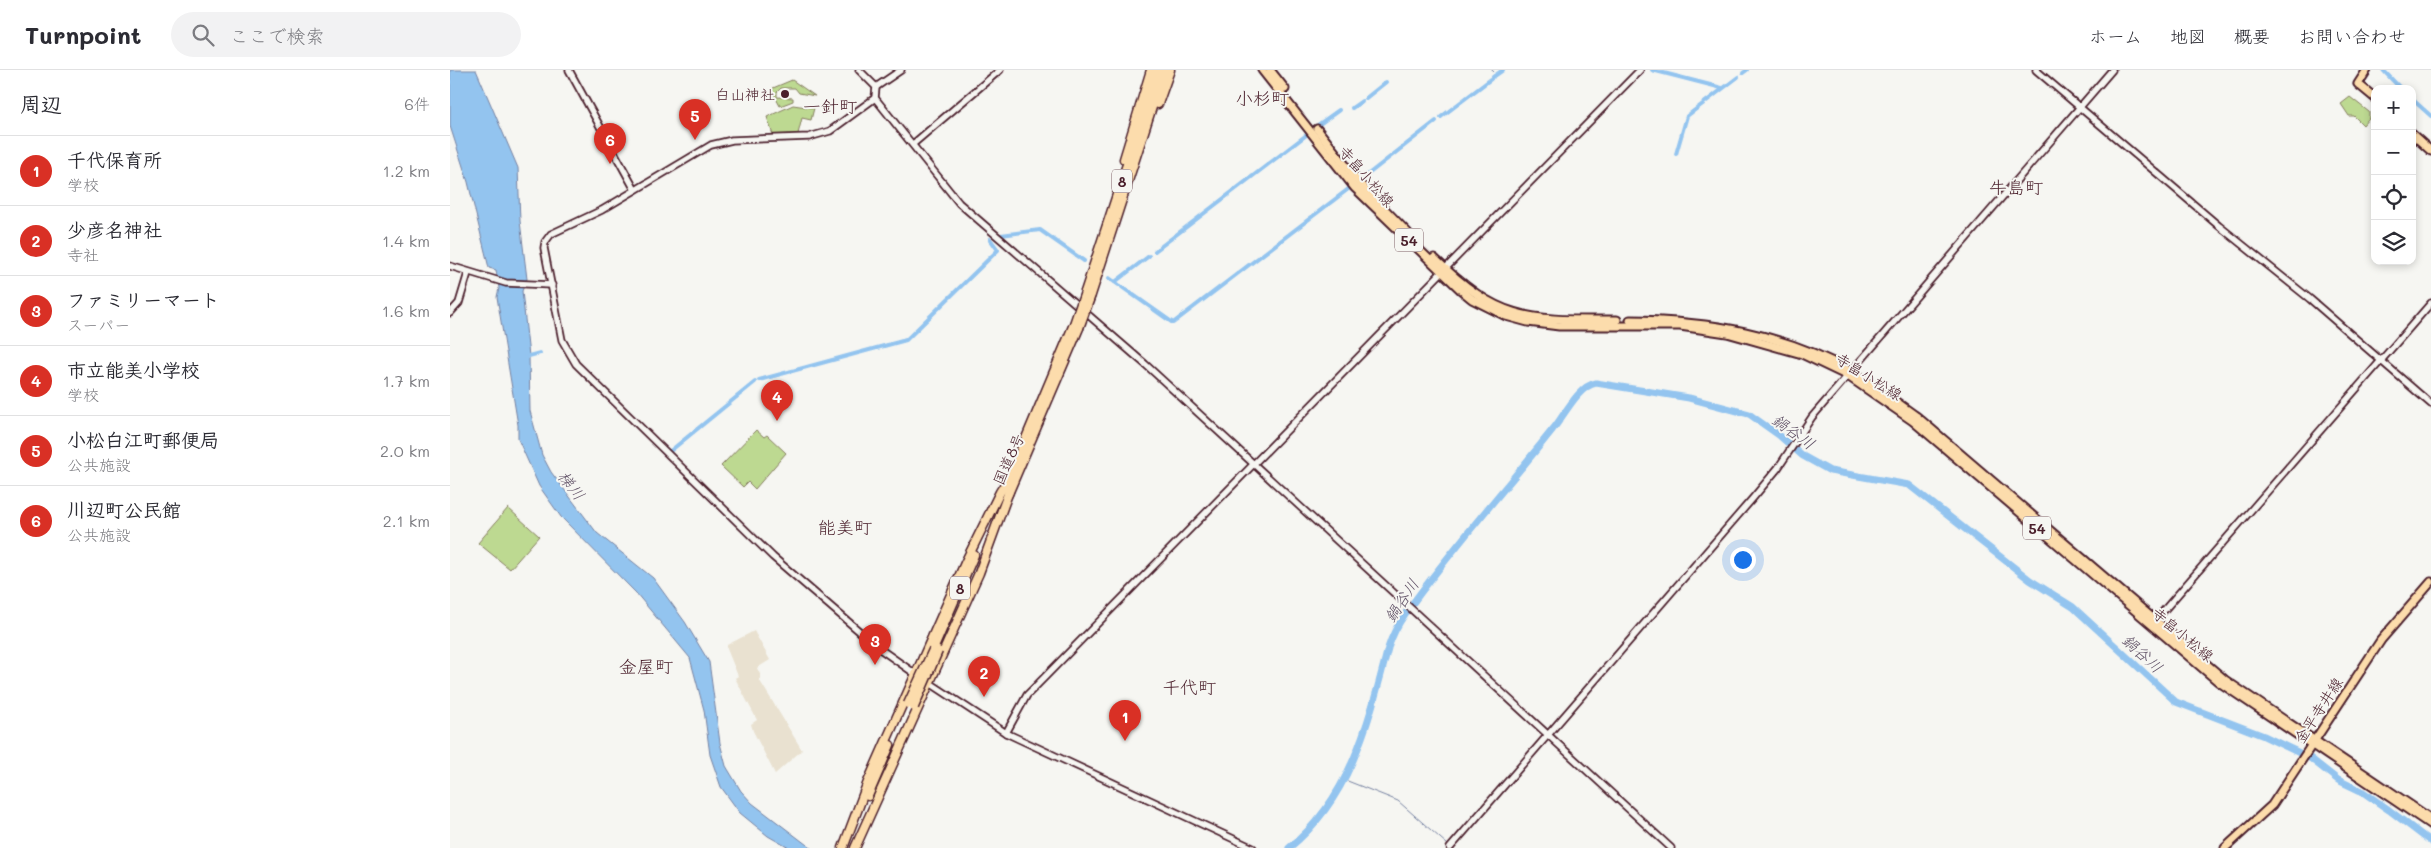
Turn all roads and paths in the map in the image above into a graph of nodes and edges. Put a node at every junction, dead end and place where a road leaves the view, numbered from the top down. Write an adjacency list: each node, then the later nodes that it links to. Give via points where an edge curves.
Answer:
1 (569, 70): 20 (street)
2 (859, 70): 13 (street)
3 (901, 70): 13 (street)
4 (1000, 70): 18 (street)
5 (1151, 70): 21 (highway, 8, via 1125,155)
6 (1164, 70): 21 (highway, 国道8号 / 8); 26 (highway, 国道8号 / 8)
7 (1262, 70): 23 (main road, 寺畠小松線 / 54, via 1355,188)
8 (1270, 70): 23 (main road, 寺畠小松線 / 54, via 1365,190)
9 (1640, 70): 23 (street)
10 (2036, 70): 16 (street)
11 (2112, 70): 16 (street)
12 (2367, 70): 14 (main road, via 2358,84)
13 (876, 87): 15 (street)
14 (2371, 95)
15 (875, 98): 18 (street); 20 (street, via 830,131 809,136 732,140 711,145)
16 (2079, 106): 30 (street); 31 (street)
17 (2416, 138): 19 (main road)
18 (913, 144): 33 (street, via 959,203 1145,364)
19 (2431, 151)
20 (634, 190): 25 (street, via 585,219 551,234 544,248)
21 (1109, 224): 26 (highway, 国道8号 / 8)
22 (450, 266): 24 (street)
23 (1442, 270): 31 (main road, 寺畠小松線 / 54, via 1472,299 1516,319 1559,326 1680,326 1728,333 1802,354); 33 (street)
24 (468, 273): 25 (street, via 506,283); 28 (street, via 459,304)
25 (549, 285): 38 (street, via 562,340 576,364 767,551 880,648)
26 (1088, 294): 29 (highway, 国道8号 / 8, bridge)
27 (2431, 303): 30 (street)
28 (450, 314)
29 (1076, 326): 34 (highway, 国道8号 / 8); 34 (highway, 国道8号 / 8, via 1009,490)
30 (2380, 361): 32 (street); 37 (street)
31 (1850, 374): 37 (main road, 寺畠小松線 / 54, via 1916,416); 41 (street, via 1741,512)
32 (2431, 404)
33 (1254, 464): 40 (street, via 1027,695); 41 (street)
34 (995, 515): 35 (highway, 国道8号 / 8)
35 (990, 528): 38 (highway, via 965,563); 39 (highway); 43 (highway, 国道8号 / 8, bridge)
36 (2431, 582): 42 (main road, 金平寺井線, via 2381,640)
37 (2153, 623): 42 (main road, 寺畠小松線 / 54, via 2225,686)
38 (916, 674): 39 (street); 43 (highway)
39 (930, 683): 40 (street); 43 (highway)
40 (1006, 732): 49 (street)
41 (1548, 735): 50 (street); 51 (street)
42 (2314, 741): 44 (main road, 寺畠小松線 / 54); 45 (main road, 寺畠小松線 / 54); 52 (main road, 金平寺井線, via 2272,805)
43 (875, 786): 46 (highway); 47 (highway, 国道8号 / 8); 48 (highway)
44 (2431, 818)
45 (2431, 825)
46 (843, 848)
47 (850, 848)
48 (855, 848)
49 (1253, 848)
50 (1450, 848)
51 (1671, 848)
52 (2225, 848)

